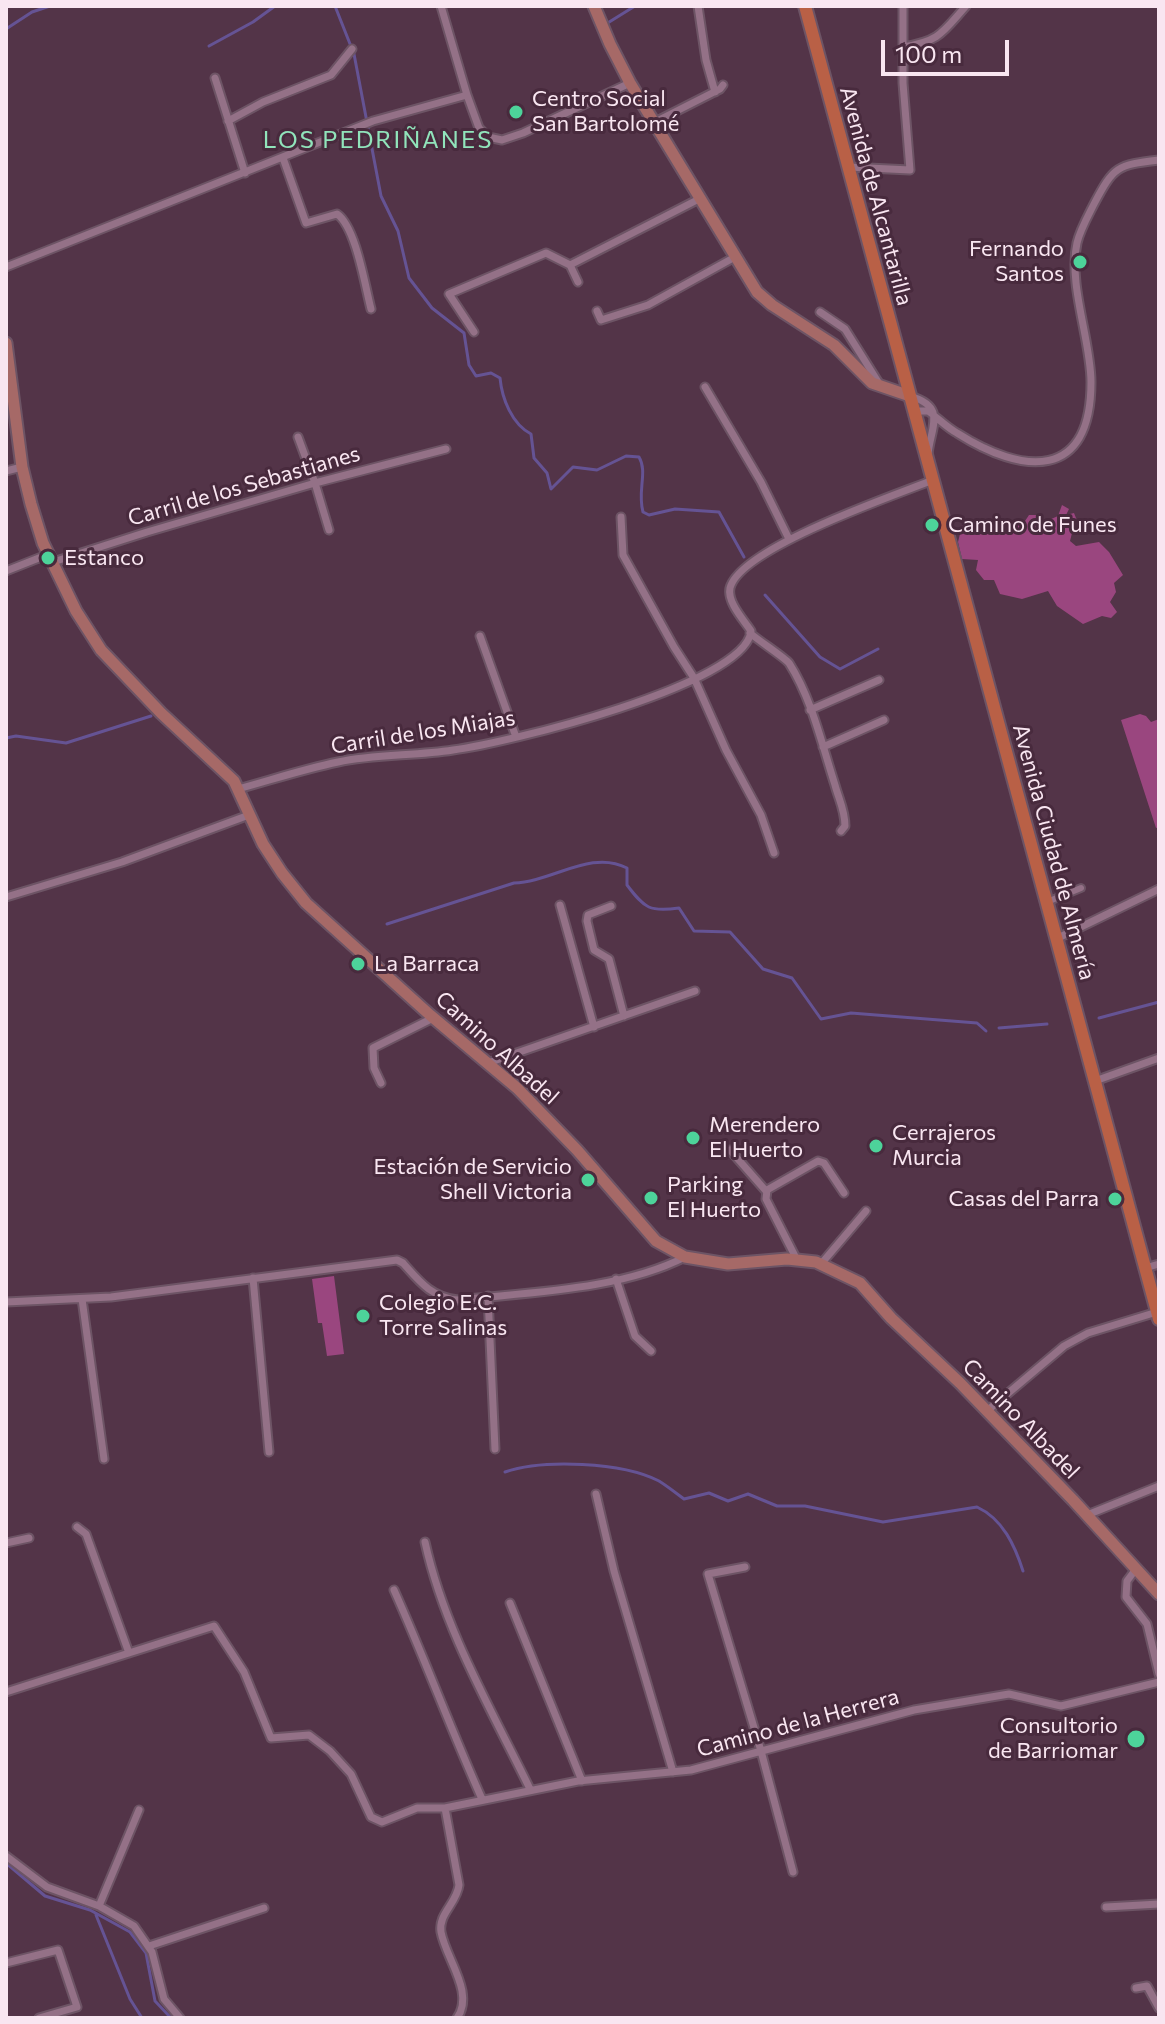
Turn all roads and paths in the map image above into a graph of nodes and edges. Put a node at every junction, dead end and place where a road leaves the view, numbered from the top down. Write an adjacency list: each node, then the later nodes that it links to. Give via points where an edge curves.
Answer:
1 (442, 6): 13 (street)
2 (594, 6): 10 (main road)
3 (698, 6): 12 (street)
4 (805, 6): 18 (main road, Avenida de Alcantarilla)
5 (903, 6): 7 (street)
6 (966, 6): 7 (street, via 936,39)
7 (903, 47): 18 (street, via 910,170)
8 (352, 49): 14 (street, via 331,75)
9 (215, 78): 14 (street)
10 (630, 83): 13 (street, via 502,140 479,128); 15 (main road)
11 (723, 85): 12 (street)
12 (715, 92): 15 (street)
13 (467, 95): 16 (street, via 373,121)
14 (228, 121): 19 (street)
15 (653, 123): 20 (main road)
16 (283, 158): 19 (street); 25 (street, via 306,223 337,214 343,218)
17 (1159, 160): 38 (street, via 1120,167 1103,189 1077,244 1091,384 1086,421 1074,446 1052,461 1032,462 998,453)
18 (848, 167): 32 (main road, Avenida de Alcantarilla)
19 (245, 173): 23 (street)
20 (699, 199): 21 (main road); 22 (street)
21 (735, 257): 26 (street, via 648,305 601,320); 31 (main road, via 766,301)
22 (570, 265): 24 (street); 28 (street, via 546,253 449,294)
23 (6, 267)
24 (578, 282)
25 (371, 309)
26 (597, 311)
27 (820, 312): 29 (street)
28 (474, 332)
29 (851, 337): 31 (street); 34 (street)
30 (6, 343): 43 (main road, Camino Albadel)
31 (834, 345): 34 (main road)
32 (902, 367): 34 (main road, via 895,382); 35 (main road, Avenida de Alcantarilla)
33 (705, 387): 49 (street)
34 (882, 387): 35 (main road)
35 (910, 396): 36 (street, via 925,401); 37 (main road, Avenida Ciudad de Almería)
36 (934, 415): 37 (street, via 926,410); 38 (street); 40 (street)
37 (915, 416): 42 (main road, Avenida Ciudad de Almería)
38 (952, 430): 40 (street)
39 (298, 437): 46 (street)
40 (930, 441): 42 (street)
41 (446, 449): 46 (street, Carril de los Sebastianes)
42 (928, 464): 45 (main road, Avenida Ciudad de Almería)
43 (22, 467): 44 (street); 50 (main road, Camino Albadel)
44 (6, 471)
45 (933, 480): 49 (street); 67 (main road, Avenida Ciudad de Almería)
46 (315, 483): 48 (street); 50 (street, Carril de los Sebastianes)
47 (621, 517): 54 (street, via 623,555)
48 (329, 530)
49 (789, 539): 52 (street, via 754,561 731,584 729,597)
50 (51, 558): 51 (street, Carril de los Sebastianes); 60 (main road, Camino Albadel, via 101,650)
51 (6, 571)
52 (750, 633): 54 (street, Carril de los Miajas, via 742,649); 56 (street, via 787,660)
53 (480, 636): 58 (street)
54 (694, 678): 58 (street, Carril de los Miajas, via 591,719); 63 (street)
55 (879, 680): 56 (street)
56 (810, 710): 59 (street)
57 (884, 720): 59 (street)
58 (516, 737): 60 (street, Carril de los Miajas, via 454,750 340,762)
59 (823, 747): 62 (street, via 845,809)
60 (238, 789): 61 (main road, Camino Albadel)
61 (249, 815): 66 (street); 73 (main road, Camino Albadel, via 306,903)
62 (841, 831)
63 (774, 853)
64 (1081, 888): 67 (street)
65 (1159, 889): 70 (street)
66 (6, 897)
67 (1047, 902): 70 (main road, Avenida Ciudad de Almería)
68 (560, 905): 74 (street)
69 (611, 906): 72 (street, via 588,915 587,921 594,950 609,959)
70 (1056, 939): 77 (main road, Avenida Ciudad de Almería)
71 (695, 991): 72 (street)
72 (624, 1016): 74 (street)
73 (433, 1018): 76 (main road, Camino Albadel); 78 (street, via 373,1048)
74 (594, 1027): 76 (street)
75 (1159, 1058): 77 (street)
76 (488, 1063): 83 (main road, Camino Albadel, via 577,1150 656,1241)
77 (1095, 1081): 87 (main road, Avenida Ciudad de Almería)
78 (381, 1083)
79 (730, 1150): 80 (street)
80 (766, 1191): 81 (street, via 818,1161); 84 (street)
81 (844, 1193)
82 (866, 1211): 85 (street)
83 (685, 1257): 84 (main road, Camino Albadel, via 728,1264); 89 (street)
84 (797, 1260): 85 (main road, Camino Albadel)
85 (821, 1264): 95 (main road, Camino Albadel, via 860,1283)
86 (1159, 1264): 87 (street)
87 (1145, 1268): 93 (main road, Avenida Ciudad de Almería)
88 (253, 1278): 90 (street, via 397,1260 430,1292 445,1299); 91 (street); 97 (street)
89 (616, 1279): 90 (street); 94 (street, via 635,1336)
90 (488, 1296): 96 (street)
91 (82, 1299): 92 (street); 98 (street)
92 (6, 1302)
93 (1158, 1316): 95 (street, via 1088,1333 1064,1346)
94 (651, 1351)
95 (987, 1411): 101 (main road, Camino Albadel)
96 (495, 1449)
97 (269, 1452)
98 (104, 1459)
99 (1159, 1486): 101 (street)
100 (596, 1494): 116 (street)
101 (1087, 1515): 107 (main road, Camino Albadel)
102 (77, 1527): 111 (street, via 86,1534)
103 (29, 1538): 105 (street)
104 (425, 1542): 118 (street, via 448,1618)
105 (6, 1543)
106 (745, 1567): 115 (street, via 708,1574)
107 (1136, 1569): 109 (main road, Camino Albadel); 112 (street, via 1127,1581 1126,1597 1147,1624)
108 (394, 1590): 119 (street)
109 (1159, 1594)
110 (510, 1603): 117 (street)
111 (129, 1653): 114 (street); 120 (street, Camino de la Herrera, via 214,1626 244,1672 271,1738 309,1735 330,1751 351,1774 371,1817 382,1822 417,1808)
112 (1159, 1674)
113 (1159, 1682): 115 (street, Camino de la Herrera, via 1061,1706 1009,1694 914,1710)
114 (6, 1692)
115 (761, 1751): 116 (street, Camino de la Herrera); 123 (street)
116 (673, 1772): 117 (street, Camino de la Herrera)
117 (582, 1781): 118 (street, Camino de la Herrera)
118 (530, 1789): 119 (street, Camino de la Herrera)
119 (482, 1799): 120 (street, Camino de la Herrera)
120 (445, 1808): 134 (street, via 459,1885 440,1921 462,1991 463,2010)
121 (139, 1810): 125 (street)
122 (6, 1856): 125 (street, via 47,1887)
123 (793, 1872)
124 (1159, 1904): 126 (street)
125 (99, 1906): 128 (street, via 127,1920)
126 (1106, 1907)
127 (264, 1908): 128 (street)
128 (149, 1946): 133 (street, via 161,1993)
129 (6, 1963): 132 (street, via 58,1950 77,2007)
130 (1136, 1988): 131 (street, via 1147,1986)
131 (1159, 2008)
132 (39, 2018)
133 (180, 2018)
134 (457, 2018)

